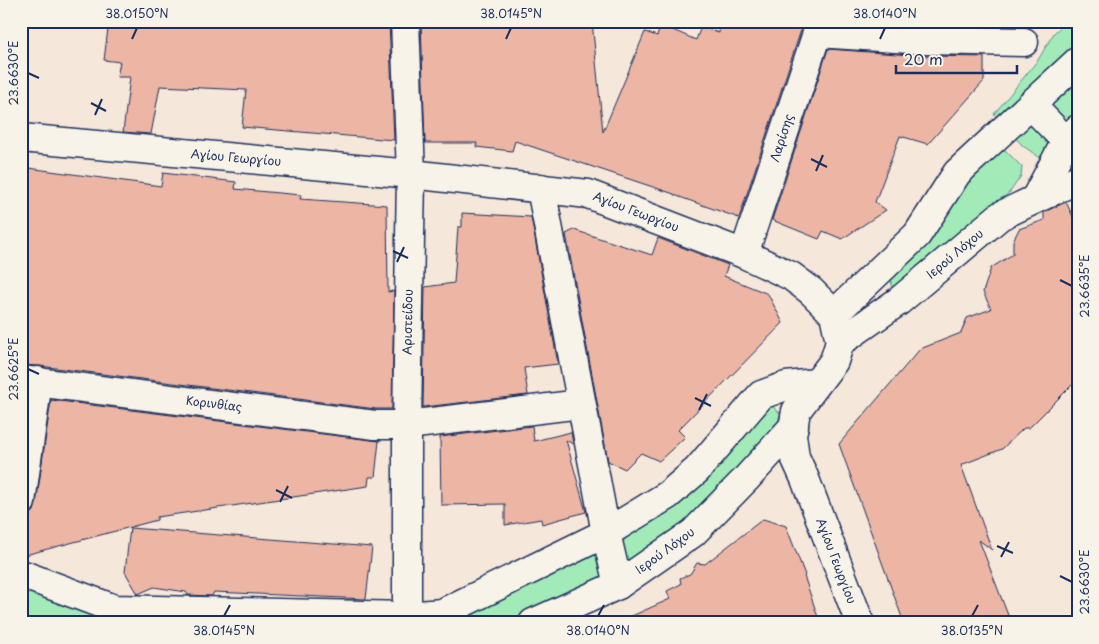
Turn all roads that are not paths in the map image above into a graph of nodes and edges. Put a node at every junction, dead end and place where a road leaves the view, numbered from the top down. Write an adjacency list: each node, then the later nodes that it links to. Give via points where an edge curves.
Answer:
1 (405, 21): 8 (street, Αριστείδου)
2 (819, 27): 3 (street, via 926,40); 12 (street, Λαρίσης)
3 (1024, 42)
4 (1078, 61): 5 (street)
5 (1031, 105): 6 (street); 13 (street, via 956,173 917,235)
6 (1072, 135): 11 (street)
7 (21, 138): 8 (street, Αγίου Γεωργίου)
8 (411, 174): 10 (street, Αγίου Γεωργίου); 18 (street, Αριστείδου)
9 (1078, 179): 11 (street, Ιερού Λόχου)
10 (541, 188): 12 (street, Αγίου Γεωργίου, via 588,194); 17 (street)
11 (1035, 200): 14 (street, Ιερού Λόχου, via 1000,216 900,301)
12 (744, 254): 13 (street, Αγίου Γεωργίου, via 791,276)
13 (834, 314): 14 (street)
14 (840, 342): 16 (street, Αγίου Γεωργίου, via 834,360)
15 (30, 381): 18 (street, Κορινθίας, via 375,425); 20 (street)
16 (816, 383): 19 (street, Αγίου Γεωργίου, via 796,412); 21 (street, via 786,386 762,395 696,470 668,495)
17 (582, 404): 18 (street, Κορινθίας); 21 (street)
18 (406, 425): 26 (street, Αριστείδου)
19 (794, 426): 23 (street, Ιερού Λόχου, via 693,533); 28 (street, Αγίου Γεωργίου, via 795,457)
20 (21, 502)
21 (606, 533): 23 (street); 26 (street, via 442,613)
22 (21, 574): 24 (street)
23 (618, 585): 27 (street, Ιερού Λόχου)
24 (112, 616): 25 (street)
25 (239, 617): 26 (street)
26 (407, 619)
27 (534, 623)
28 (860, 623)

